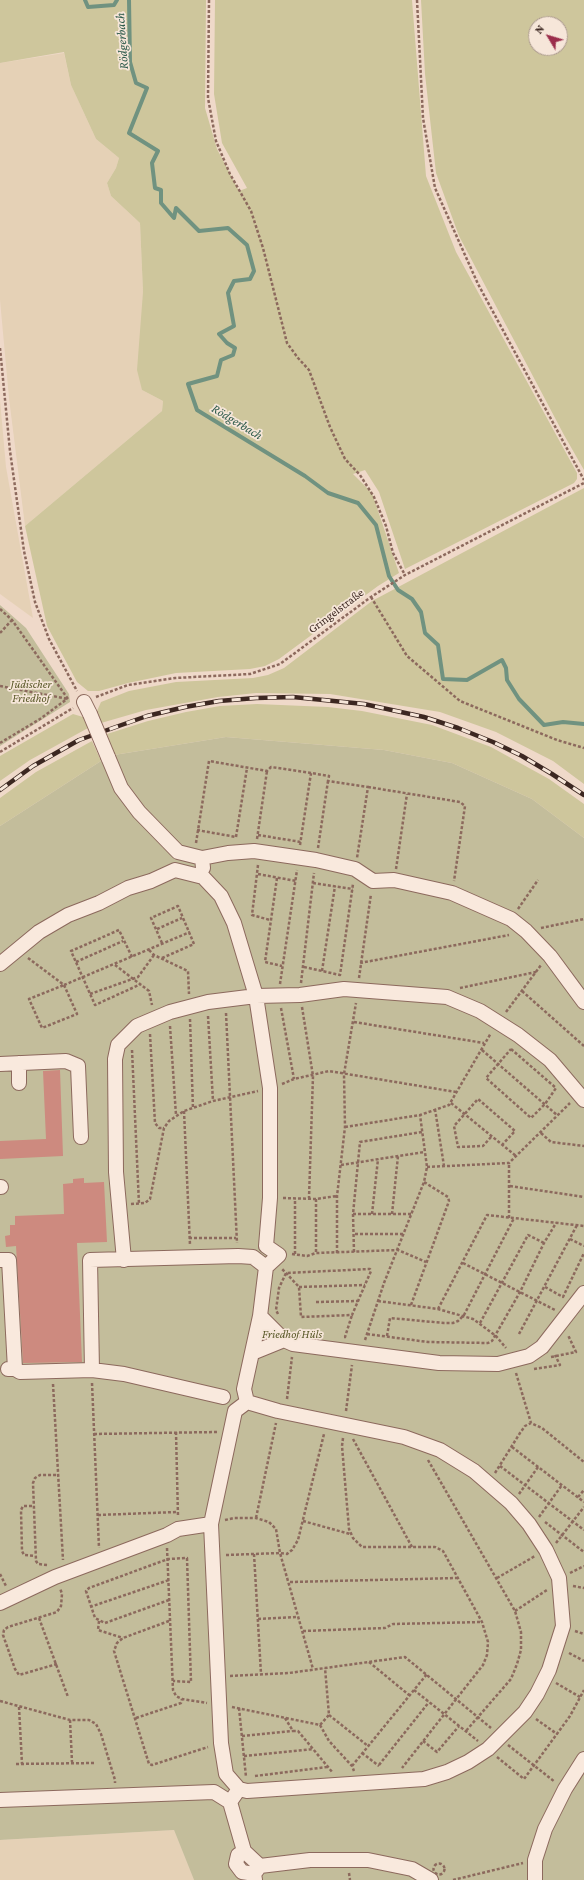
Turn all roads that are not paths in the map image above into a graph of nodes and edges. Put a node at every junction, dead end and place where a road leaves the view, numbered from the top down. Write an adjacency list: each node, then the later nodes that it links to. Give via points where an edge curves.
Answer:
1 (87, 708): 2 (lane, bridge, via 121,788 139,812)
2 (178, 852): 3 (lane); 4 (lane)
3 (199, 857): 5 (lane); 8 (lane, via 254,851 355,869 373,881 394,880 452,893 511,919 526,931 550,956)
4 (175, 870): 5 (lane); 6 (lane, via 68,915 39,932)
5 (203, 877): 7 (lane, via 221,896 234,923)
6 (0, 964)
7 (256, 996): 12 (lane, via 300,995 344,989 447,997 470,1006 518,1035 550,1060); 14 (lane, via 270,1088 270,1198); 17 (lane, via 208,1002 170,1012 137,1026 118,1045 115,1059 116,1172)
8 (584, 1002)
9 (19, 1063): 10 (lane); 11 (lane); 13 (lane, via 66,1061 78,1066)
10 (0, 1064)
11 (20, 1083)
12 (582, 1098)
13 (81, 1137)
14 (266, 1246): 15 (lane); 18 (lane)
15 (253, 1257): 17 (lane); 18 (lane)
16 (0, 1260): 23 (lane, via 9,1260 12,1369 20,1372)
17 (124, 1260): 23 (lane, via 90,1260)
18 (273, 1260): 20 (lane)
19 (584, 1293): 21 (lane, via 542,1346 530,1356 498,1364 461,1364)
20 (260, 1316): 21 (lane); 22 (lane)
21 (288, 1342): 22 (lane)
22 (252, 1353): 24 (lane)
23 (92, 1370): 25 (lane, via 124,1374)
24 (246, 1395): 25 (lane); 26 (lane); 31 (lane, via 282,1411 404,1437 440,1450 474,1471 535,1522 559,1578 563,1626 558,1647 545,1677 525,1712 488,1749 468,1762 424,1779)
25 (223, 1397): 26 (lane)
26 (235, 1411): 27 (lane)
27 (211, 1524): 28 (lane, via 172,1532 99,1560 56,1572); 30 (lane, via 216,1677)
28 (0, 1603)
29 (584, 1760): 37 (lane, via 565,1789 545,1829 535,1860)
30 (226, 1774): 31 (lane); 32 (lane)
31 (243, 1790): 34 (lane)
32 (214, 1792): 33 (lane); 34 (lane)
33 (0, 1800)
34 (230, 1802): 35 (lane, via 244,1851 238,1855 236,1864 242,1872)
35 (256, 1873): 36 (lane, via 310,1860 368,1860 412,1869)
36 (431, 1880)
37 (535, 1880)

